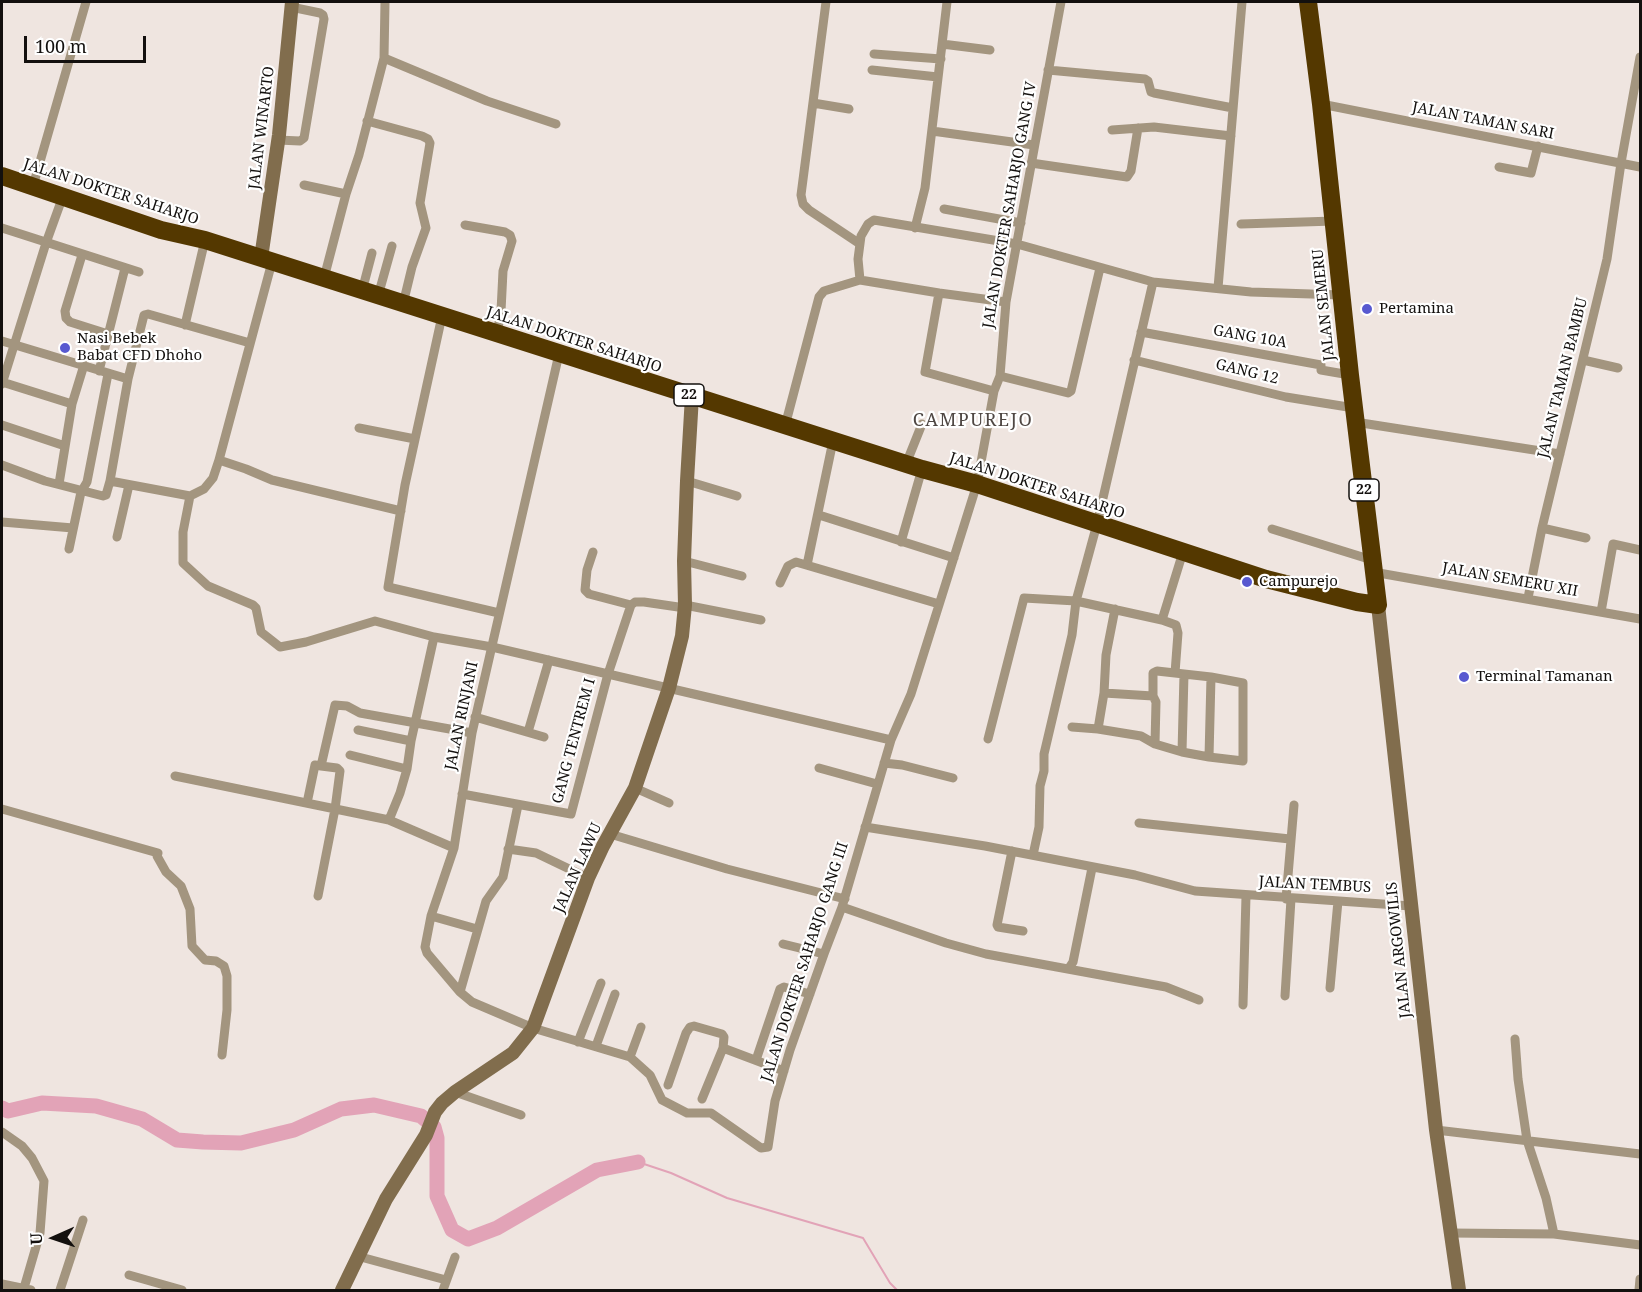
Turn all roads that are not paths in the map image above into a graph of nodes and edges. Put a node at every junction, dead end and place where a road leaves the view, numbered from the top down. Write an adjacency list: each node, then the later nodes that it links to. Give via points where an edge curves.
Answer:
1 (86, 2): 37 (street)
2 (384, 2): 13 (street)
3 (826, 2): 18 (street)
4 (946, 2): 9 (street)
5 (1061, 2): 16 (street, JALAN DOKTER SAHARJO GANG IV)
6 (1242, 2): 20 (street)
7 (1308, 2): 19 (highway, JALAN SEMERU / 22)
8 (292, 4): 28 (street, JALAN WINARTO); 28 (street, via 320,13 324,19 304,138)
9 (942, 44): 10 (street); 14 (street)
10 (990, 50)
11 (874, 54): 14 (street)
12 (1641, 57): 32 (street, JALAN TAMAN BAMBU)
13 (384, 58): 22 (street); 23 (street)
14 (940, 59): 17 (street)
15 (872, 70): 17 (street)
16 (1048, 70): 20 (street, via 1145,79 1154,93); 29 (street, JALAN DOKTER SAHARJO GANG IV)
17 (938, 77): 26 (street)
18 (813, 103): 21 (street); 49 (street, via 803,204)
19 (1321, 104): 30 (street, JALAN TAMAN SARI); 41 (highway, JALAN SEMERU / 22)
20 (1233, 108): 27 (street)
21 (849, 109)
22 (367, 121): 38 (street); 66 (street, via 428,138 430,143 420,203 426,228)
23 (556, 124)
24 (1138, 128): 25 (street); 27 (street); 31 (street, via 1131,171 1126,177)
25 (1112, 130)
26 (932, 131): 29 (street); 45 (street)
27 (1231, 136): 61 (street)
28 (278, 140): 54 (street, JALAN WINARTO)
29 (1034, 145): 31 (street, JALAN DOKTER SAHARJO GANG IV)
30 (1538, 146): 32 (street, JALAN TAMAN SARI); 33 (street, via 1531,173)
31 (1031, 163): 42 (street, JALAN DOKTER SAHARJO GANG IV)
32 (1621, 163): 34 (street, JALAN TAMAN SARI); 77 (street, JALAN TAMAN BAMBU, via 1607,259)
33 (1498, 167)
34 (1641, 167)
35 (2, 176): 37 (highway, JALAN DOKTER SAHARJO / 22)
36 (304, 184): 38 (street)
37 (33, 186): 39 (highway, JALAN DOKTER SAHARJO / 22)
38 (346, 194): 58 (street)
39 (63, 196): 47 (highway, JALAN DOKTER SAHARJO / 22, via 161,230); 48 (street)
40 (944, 208): 42 (street)
41 (1334, 221): 43 (street); 64 (highway, JALAN SEMERU / 22)
42 (1021, 223): 50 (street, JALAN DOKTER SAHARJO GANG IV)
43 (1241, 224)
44 (465, 225): 71 (street, via 505,232 512,241 503,271)
45 (915, 228): 49 (street, via 871,221); 50 (street)
46 (2, 231): 48 (street)
47 (205, 240): 54 (highway, JALAN DOKTER SAHARJO / 22); 68 (street)
48 (46, 243): 53 (street); 74 (street)
49 (860, 244): 59 (street)
50 (1017, 244): 56 (street); 65 (street, JALAN DOKTER SAHARJO GANG IV)
51 (392, 246): 62 (street)
52 (372, 254): 62 (street)
53 (82, 255): 55 (street); 70 (street, via 66,318)
54 (266, 260): 58 (highway, JALAN DOKTER SAHARJO / 22); 73 (street)
55 (125, 268): 57 (street); 70 (street)
56 (1100, 268): 60 (street); 82 (street, via 1071,391)
57 (139, 272)
58 (324, 278): 62 (highway, JALAN DOKTER SAHARJO / 22)
59 (860, 280): 63 (street); 91 (street, via 820,293)
60 (1153, 282): 61 (street); 69 (street)
61 (1218, 288): 64 (street)
62 (370, 293): 66 (highway, JALAN DOKTER SAHARJO / 22)
63 (939, 293): 65 (street); 85 (street, via 925,372)
64 (1341, 295): 81 (highway, JALAN SEMERU / 22)
65 (1006, 302): 82 (street, JALAN DOKTER SAHARJO GANG IV)
66 (403, 304): 67 (highway, JALAN DOKTER SAHARJO / 22)
67 (441, 316): 71 (highway, JALAN DOKTER SAHARJO / 22); 93 (street)
68 (185, 325): 73 (street); 83 (street, via 144,315)
69 (1142, 332): 76 (street); 81 (street, GANG 10A, via 1321,365 1321,370)
70 (108, 334): 80 (street)
71 (496, 334): 75 (highway, JALAN DOKTER SAHARJO / 22)
72 (2, 341): 74 (street)
73 (250, 343): 97 (street)
74 (13, 344): 78 (street); 84 (street)
75 (558, 354): 86 (highway, JALAN DOKTER SAHARJO / 22); 136 (street, JALAN RINJANI)
76 (1134, 360): 88 (street, GANG 12); 111 (street)
77 (1583, 360): 79 (street); 96 (street, JALAN TAMAN BAMBU)
78 (84, 365): 80 (street); 87 (street)
79 (1617, 368)
80 (104, 373): 83 (street); 105 (street, via 87,482)
81 (1350, 375): 88 (highway, JALAN SEMERU / 22)
82 (1000, 376): 85 (street, JALAN DOKTER SAHARJO GANG IV)
83 (128, 379): 100 (street)
84 (2, 383): 87 (street)
85 (994, 392): 103 (street, JALAN DOKTER SAHARJO GANG IV)
86 (692, 396): 91 (highway, JALAN DOKTER SAHARJO / 22); 101 (street, JALAN LAWU)
87 (72, 404): 95 (street)
88 (1354, 415): 96 (street, GANG 12); 125 (highway, JALAN SEMERU / 22)
89 (922, 424): 99 (street)
90 (2, 425): 95 (street)
91 (785, 426): 94 (highway, JALAN DOKTER SAHARJO / 22)
92 (359, 428): 93 (street)
93 (415, 439): 108 (street)
94 (833, 441): 99 (highway, JALAN DOKTER SAHARJO / 22); 109 (street)
95 (65, 446): 102 (street)
96 (1560, 454): 113 (street, JALAN TAMAN BAMBU)
97 (219, 460): 106 (street, via 213,478 204,489); 108 (street, via 272,480)
98 (2, 465): 102 (street)
99 (914, 467): 103 (highway, JALAN DOKTER SAHARJO / 22); 117 (street)
100 (110, 481): 104 (street); 105 (street, via 105,497)
101 (687, 481): 107 (street); 123 (street, JALAN LAWU)
102 (58, 484): 105 (street)
103 (977, 484): 111 (highway, JALAN DOKTER SAHARJO / 22); 122 (street, JALAN DOKTER SAHARJO GANG III)
104 (129, 485): 106 (street); 115 (street)
105 (81, 492): 112 (street)
106 (190, 496): 140 (street, via 183,532 183,563 208,586 253,605 261,632 280,647 375,621)
107 (737, 496)
108 (401, 511): 136 (street, via 388,587)
109 (819, 515): 117 (street); 124 (street)
110 (2, 522): 112 (street)
111 (1097, 524): 121 (highway, JALAN DOKTER SAHARJO / 22); 129 (street)
112 (73, 528): 118 (street)
113 (1542, 528): 116 (street); 128 (street, JALAN TAMAN BAMBU)
114 (1272, 529): 125 (street, JALAN SEMERU XII)
115 (117, 537)
116 (1587, 538)
117 (901, 542): 122 (street)
118 (69, 549)
119 (1641, 550): 135 (street, via 1613,544)
120 (593, 552): 131 (street, via 585,590)
121 (1183, 552): 132 (highway, JALAN DOKTER SAHARJO / 22, via 1266,579); 138 (street)
122 (954, 558): 130 (street, JALAN DOKTER SAHARJO GANG III)
123 (684, 561): 126 (street); 133 (street, JALAN LAWU)
124 (807, 565): 127 (street, via 790,563); 130 (street)
125 (1373, 566): 128 (street, JALAN SEMERU XII); 132 (highway, JALAN SEMERU / 22)
126 (742, 576)
127 (780, 583)
128 (1528, 598): 135 (street, JALAN SEMERU XII)
129 (1076, 601): 134 (street); 157 (street, via 1026,597 1022,601); 187 (street, via 1072,635 1044,754)
130 (939, 604): 158 (street, JALAN DOKTER SAHARJO GANG III, via 911,694)
131 (631, 605): 133 (street, via 644,602); 143 (street)
132 (1378, 605): 195 (street, JALAN ARGOWILIS)
133 (685, 607): 139 (street); 146 (street, JALAN LAWU, via 681,645)
134 (1115, 609): 138 (street); 147 (street)
135 (1600, 612): 137 (street, JALAN SEMERU XII)
136 (499, 613): 141 (street, JALAN RINJANI)
137 (1641, 619)
138 (1162, 620): 144 (street, via 1176,625)
139 (761, 621)
140 (434, 637): 141 (street); 150 (street)
141 (492, 647): 142 (street); 149 (street, JALAN RINJANI)
142 (549, 660): 143 (street); 154 (street)
143 (608, 674): 146 (street); 175 (street, GANG TENTREM I, via 573,812 569,815)
144 (1179, 674): 145 (street); 148 (street, via 1154,673); 161 (street)
145 (1211, 677): 163 (street); 163 (street, via 1243,683 1243,761)
146 (669, 688): 158 (street); 171 (street, JALAN LAWU)
147 (1104, 693): 148 (street); 152 (street)
148 (1153, 696): 160 (street)
149 (475, 717): 154 (street); 155 (street, JALAN RINJANI)
150 (415, 723): 155 (street); 159 (street); 165 (street, via 335,705)
151 (1072, 727): 152 (street)
152 (1098, 729): 160 (street, via 1141,736)
153 (358, 730): 159 (street)
154 (528, 732): 156 (street)
155 (472, 733): 172 (street, JALAN RINJANI)
156 (544, 737)
157 (988, 738)
158 (891, 740): 164 (street, JALAN DOKTER SAHARJO GANG III)
159 (411, 741): 167 (street)
160 (1155, 744): 161 (street)
161 (1182, 752): 163 (street)
162 (350, 755): 167 (street)
163 (1209, 757)
164 (884, 763): 169 (street); 170 (street, JALAN DOKTER SAHARJO GANG III)
165 (321, 766): 173 (street, via 315,765); 178 (street, via 340,771)
166 (819, 768): 170 (street)
167 (407, 769): 179 (street)
168 (175, 776): 173 (street)
169 (953, 778)
170 (877, 784): 181 (street, JALAN DOKTER SAHARJO GANG III)
171 (635, 788): 174 (street); 182 (street, JALAN LAWU)
172 (462, 794): 175 (street, GANG TENTREM I); 184 (street, JALAN RINJANI)
173 (307, 803): 178 (street)
174 (669, 803)
175 (518, 805): 185 (street)
176 (1294, 805): 183 (street)
177 (2, 809): 216 (street, via 158,853 166,872 181,886 190,909 192,946 205,960 224,966 227,1010)
178 (335, 809): 179 (street); 190 (street)
179 (389, 820): 184 (street)
180 (1139, 823): 183 (street)
181 (865, 827): 186 (street, JALAN TEMBUS); 194 (street, JALAN DOKTER SAHARJO GANG III)
182 (610, 834): 189 (street, JALAN LAWU); 194 (street)
183 (1290, 839): 192 (street)
184 (454, 848): 196 (street, JALAN RINJANI)
185 (508, 849): 189 (street, via 536,853); 197 (street, via 503,878 486,900)
186 (1012, 851): 187 (street, JALAN TEMBUS); 198 (street, via 997,925)
187 (1033, 855): 188 (street, JALAN TEMBUS)
188 (1092, 868): 191 (street, JALAN TEMBUS, via 1195,891); 201 (street)
189 (588, 878): 211 (street, JALAN LAWU)
190 (318, 896)
191 (1246, 896): 192 (street, JALAN TEMBUS); 209 (street)
192 (1288, 899): 193 (street, JALAN TEMBUS); 207 (street)
193 (1338, 902): 195 (street, JALAN TEMBUS); 203 (street)
194 (843, 903): 200 (street, JALAN DOKTER SAHARJO GANG III); 201 (street, via 946,943)
195 (1411, 906): 224 (street, JALAN ARGOWILIS)
196 (431, 916): 197 (street); 204 (street, JALAN RINJANI, via 427,953)
197 (477, 929): 204 (street)
198 (1023, 931)
199 (783, 944): 200 (street)
200 (824, 954): 206 (street, JALAN DOKTER SAHARJO GANG III)
201 (1069, 968): 208 (street, via 1166,987)
202 (601, 983): 213 (street)
203 (1330, 987)
204 (460, 992): 211 (street, JALAN RINJANI, via 472,1002)
205 (615, 994): 214 (street)
206 (810, 994): 218 (street, via 780,989); 219 (street, JALAN DOKTER SAHARJO GANG III)
207 (1285, 996)
208 (1199, 1000)
209 (1243, 1005)
210 (640, 1027): 217 (street)
211 (533, 1028): 213 (street, JALAN RINJANI); 221 (street, JALAN LAWU, via 513,1053)
212 (1515, 1039): 226 (street)
213 (578, 1042): 214 (street, JALAN RINJANI)
214 (596, 1046): 217 (street, JALAN RINJANI)
215 (723, 1048): 218 (street); 220 (street, via 722,1034 690,1027); 222 (street)
216 (222, 1055)
217 (630, 1057): 219 (street, JALAN DOKTER SAHARJO GANG III, via 650,1075 662,1100 681,1112 711,1113 765,1148 770,1143 775,1101)
218 (756, 1060): 219 (street)
219 (784, 1071)
220 (668, 1085)
221 (455, 1092): 223 (street); 232 (street, JALAN LAWU, via 435,1112 426,1135 386,1199)
222 (702, 1099)
223 (521, 1115)
224 (1436, 1130): 226 (street); 229 (street, JALAN ARGOWILIS)
225 (2, 1131): 238 (street, via 22,1146 44,1181 40,1233)
226 (1527, 1140): 227 (street); 230 (street)
227 (1641, 1154)
228 (83, 1220): 239 (street)
229 (1450, 1233): 230 (street); 243 (street, JALAN ARGOWILIS)
230 (1554, 1234): 231 (street)
231 (1641, 1245)
232 (357, 1256): 236 (street); 241 (street, JALAN LAWU)
233 (455, 1257): 236 (street)
234 (129, 1275): 240 (street)
235 (1641, 1280): 244 (street)
236 (446, 1281): 242 (street)
237 (2, 1284): 238 (street)
238 (28, 1289)
239 (60, 1290)
240 (182, 1290)
241 (342, 1290)
242 (442, 1290)
243 (1459, 1290)
244 (1639, 1290)

